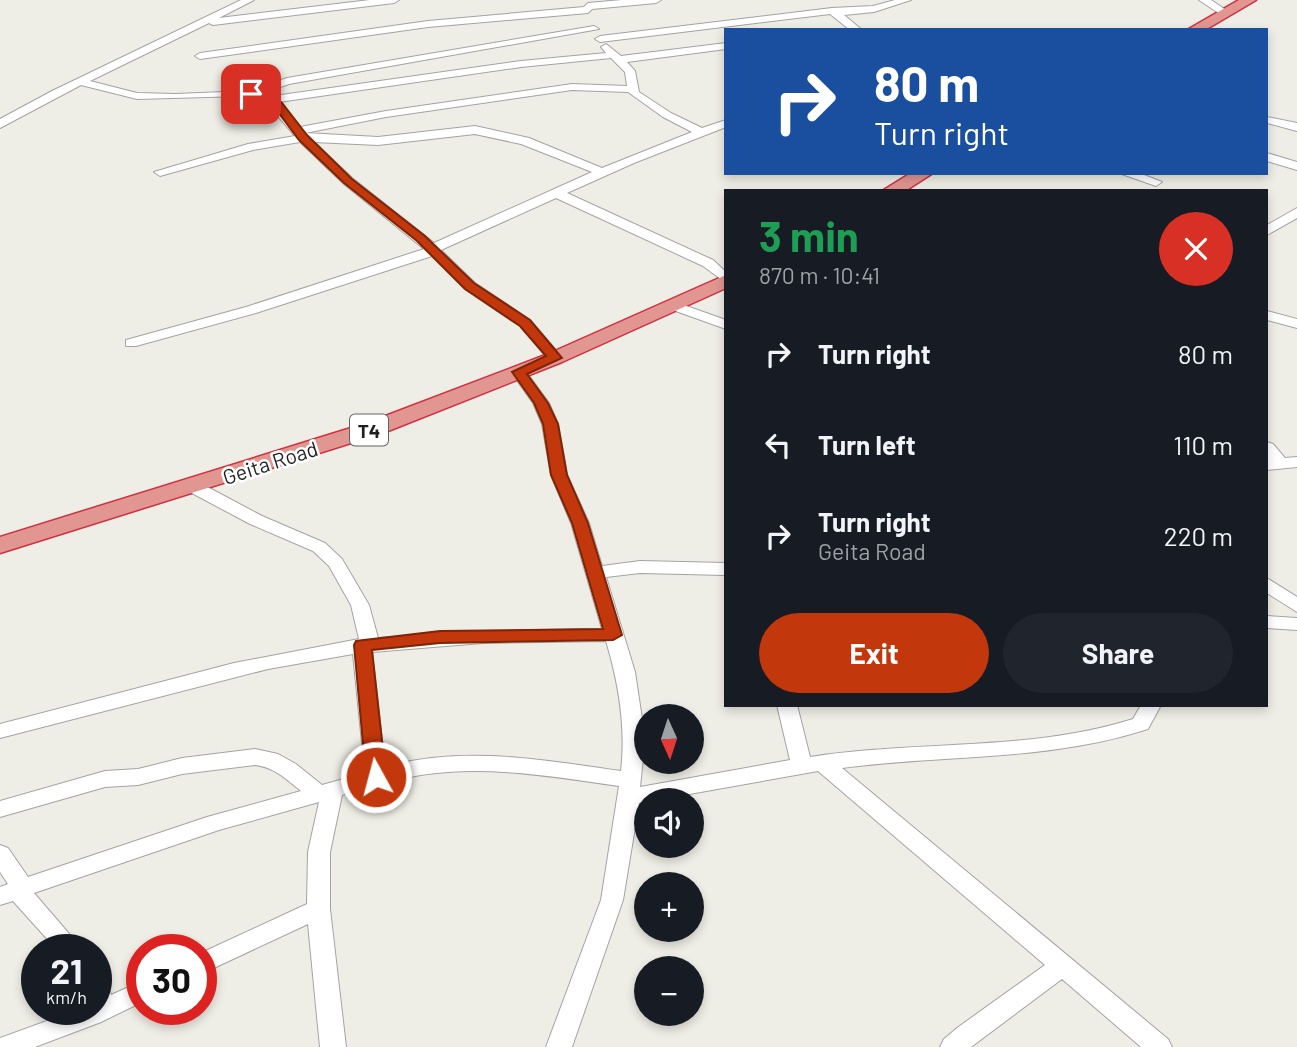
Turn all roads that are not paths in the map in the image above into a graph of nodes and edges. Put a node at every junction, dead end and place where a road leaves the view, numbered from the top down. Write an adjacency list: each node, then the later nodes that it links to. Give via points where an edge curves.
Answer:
1 (249, 0): 11 (street)
2 (394, 0): 11 (street)
3 (656, 0): 8 (street)
4 (824, 0): 9 (street)
5 (906, 0): 9 (street, via 874,9)
6 (1204, 0): 10 (street)
7 (1249, 0): 10 (highway)
8 (589, 5): 14 (street); 16 (street)
9 (834, 12): 12 (street); 14 (street)
10 (1224, 12): 13 (highway)
11 (198, 23): 18 (street)
12 (854, 28)
13 (1197, 28)
14 (597, 34): 17 (street); 20 (street, via 287,81)
15 (724, 46): 17 (street)
16 (200, 56)
17 (615, 58): 19 (street, via 633,78); 21 (street, via 521,64)
18 (80, 82): 20 (street, via 137,96); 23 (street)
19 (631, 89): 26 (street); 27 (street, via 572,87 386,114)
20 (251, 94): 21 (street)
21 (271, 100): 27 (street)
22 (1268, 120): 25 (street)
23 (0, 124)
24 (724, 124): 26 (street)
25 (1297, 127)
26 (701, 132): 31 (street)
27 (300, 134): 30 (street); 31 (street, via 378,141 475,130 525,141); 40 (street)
28 (1268, 157): 29 (street)
29 (1297, 166)
30 (160, 172)
31 (602, 172): 37 (street)
32 (920, 175): 35 (highway)
33 (1139, 175): 34 (street)
34 (1161, 178): 36 (street)
35 (895, 189)
36 (1144, 189)
37 (556, 193): 40 (street); 41 (street, via 708,263)
38 (1297, 212): 39 (street)
39 (1268, 230)
40 (431, 251): 47 (street, via 251,310); 48 (street, via 470,286 525,323)
41 (724, 278)
42 (724, 281): 43 (highway, Geita Road / T4)
43 (676, 306): 45 (street); 48 (highway, Geita Road / T4)
44 (1268, 315): 46 (street)
45 (724, 324)
46 (1297, 324)
47 (131, 343)
48 (555, 358): 49 (highway, Geita Road / T4)
49 (519, 372): 52 (highway, Geita Road / T4, via 375,428); 55 (street, via 550,424 559,475 580,523)
50 (1268, 448): 51 (street)
51 (1282, 464)
52 (194, 487): 53 (highway, Geita Road / T4); 61 (street, via 319,547 335,563 360,605)
53 (0, 545)
54 (724, 569): 55 (street, via 640,567)
55 (594, 573): 60 (street)
56 (1268, 585): 57 (street)
57 (1297, 606)
58 (1268, 622): 59 (street)
59 (1297, 624)
60 (613, 635): 61 (street, via 440,637); 67 (street, via 625,672 635,739)
61 (366, 645): 64 (street, via 268,662); 66 (street)
62 (787, 707): 65 (street)
63 (1150, 707): 65 (street, via 1141,724 1116,734)
64 (0, 731)
65 (813, 765): 67 (street); 75 (street)
66 (376, 777): 67 (street, via 448,764 511,765); 68 (street)
67 (630, 789): 79 (street, via 612,900)
68 (326, 791): 69 (street, via 271,760 255,757 104,779); 71 (street, via 215,823); 72 (street)
69 (0, 808)
70 (0, 854): 71 (street)
71 (13, 892): 73 (street)
72 (318, 909): 74 (street); 78 (street)
73 (55, 934)
74 (217, 956)
75 (1062, 965): 80 (street); 81 (street)
76 (62, 1025): 77 (street)
77 (20, 1045)
78 (333, 1047)
79 (559, 1047)
80 (953, 1047)
81 (1158, 1047)

